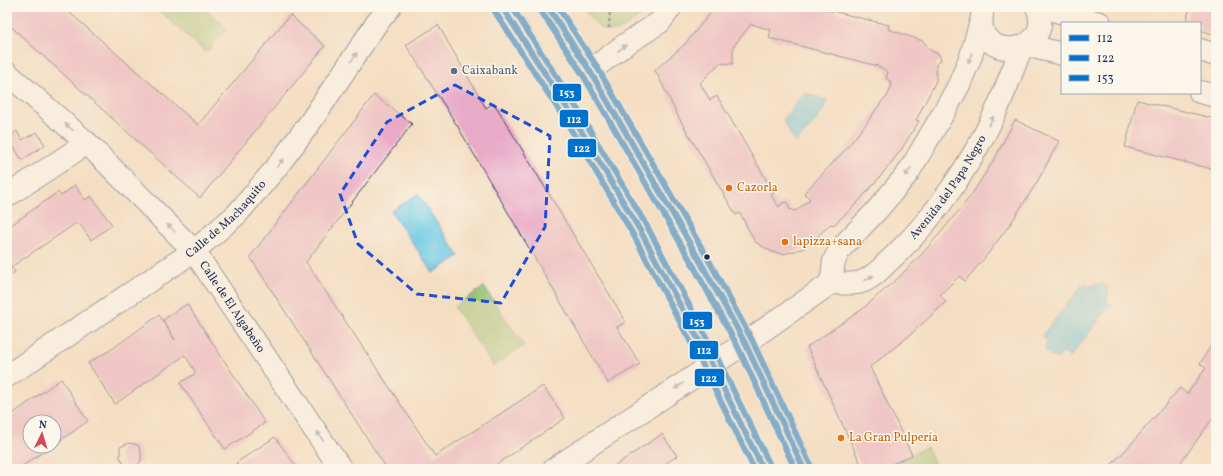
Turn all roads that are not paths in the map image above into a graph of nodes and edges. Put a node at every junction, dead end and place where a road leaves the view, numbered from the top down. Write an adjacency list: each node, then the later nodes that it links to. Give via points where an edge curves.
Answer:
1 (390, 7): 19 (street, Calle de Machaquito, one-way to 1, via 237,214 276,168)
2 (502, 7): 22 (street, via 571,114 642,232)
3 (548, 7): 13 (street)
4 (672, 7): 13 (street, one-way to 4, via 660,22)
5 (1036, 7): 9 (street, Avenida del Papa Negro, via 1040,23 1038,31)
6 (1041, 7): 8 (street)
7 (978, 11): 9 (street, via 983,30 994,44 1013,49); 20 (street, one-way to 20, via 971,56 959,85 908,172 878,209 840,249 834,261)
8 (1096, 22)
9 (1024, 46): 11 (street); 20 (street, Avenida del Papa Negro, one-way to 9, via 861,282 873,276 910,242 960,176 983,137)
10 (1201, 50): 12 (street)
11 (1061, 54)
12 (1216, 55)
13 (590, 72): 21 (street)
14 (9, 79): 17 (street, Calle de El Algabeño, one-way to 14)
15 (1201, 92): 16 (street)
16 (1216, 96)
17 (86, 143): 18 (street); 19 (street, Calle de El Algabeño, one-way to 17)
18 (7, 196)
19 (194, 251): 23 (street, Calle de Machaquito); 24 (street, Calle de El Algabeño, one-way to 19)
20 (831, 283): 21 (street)
21 (745, 343): 22 (street); 27 (street)
22 (712, 365): 25 (street, one-way to 25); 26 (street)
23 (7, 376)
24 (341, 469)
25 (554, 469)
26 (763, 469)
27 (804, 469)

